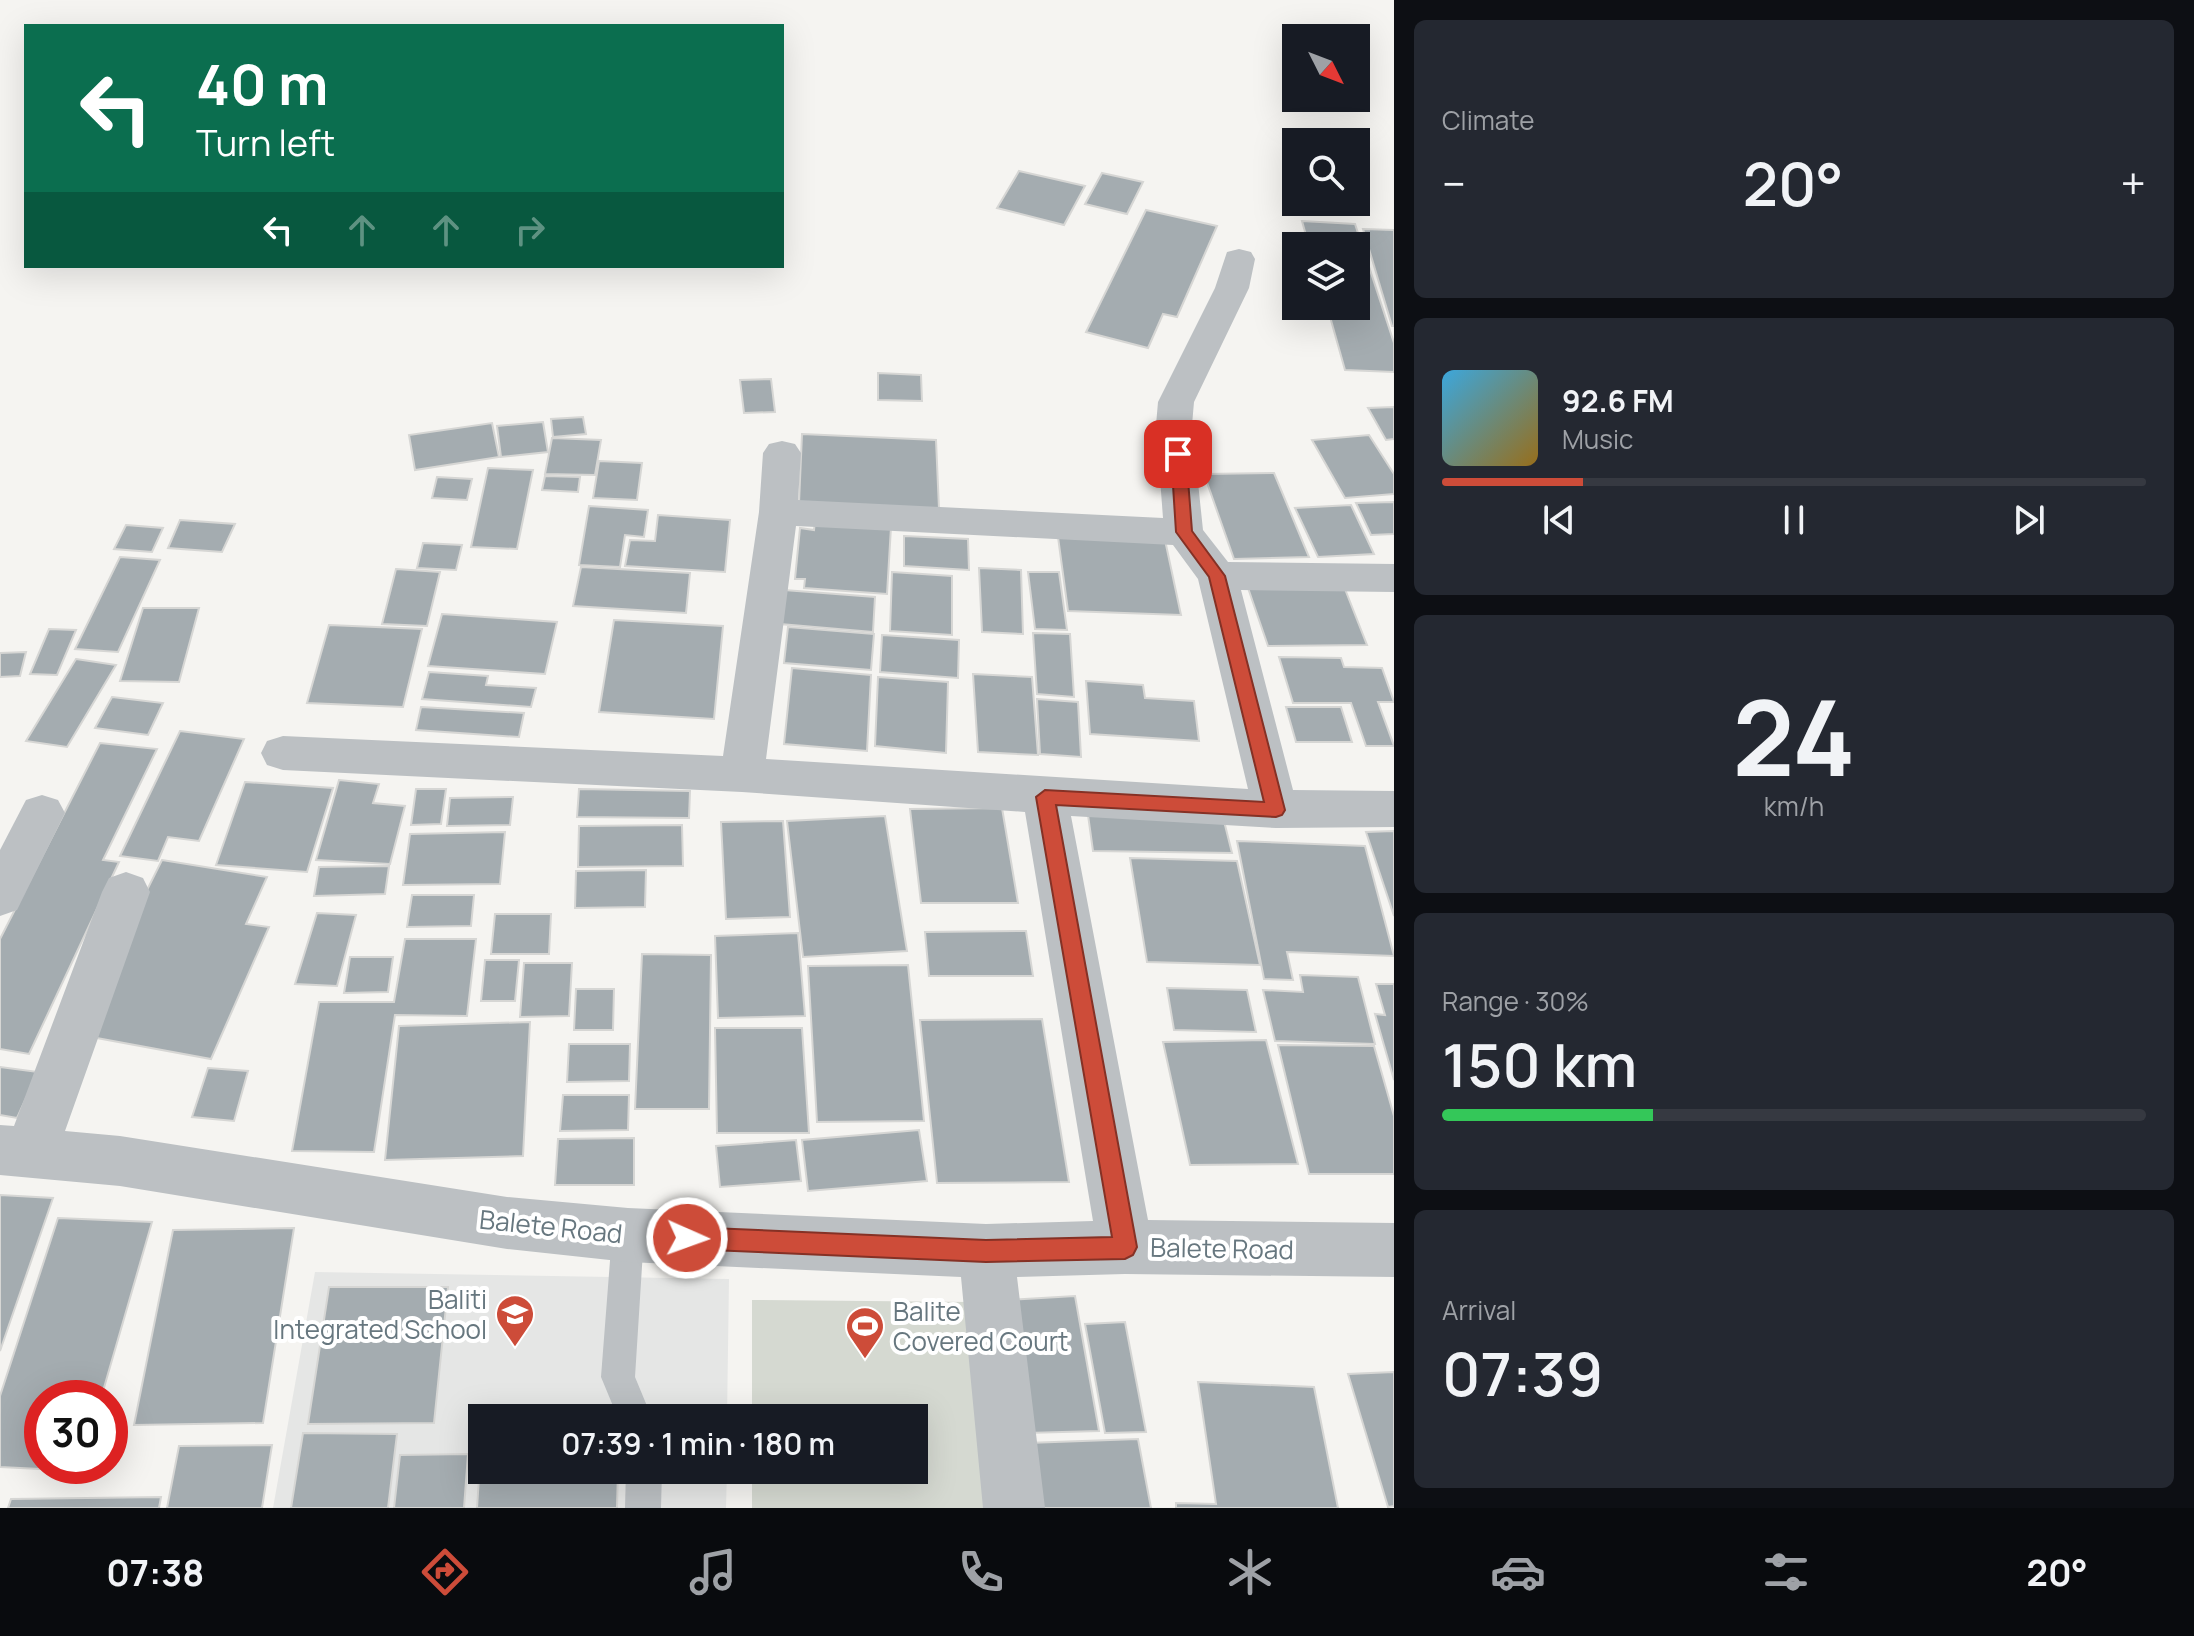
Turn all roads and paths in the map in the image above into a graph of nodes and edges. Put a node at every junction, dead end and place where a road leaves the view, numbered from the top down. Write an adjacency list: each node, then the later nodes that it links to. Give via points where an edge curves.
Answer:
1 (1239, 259): 4 (street, via 1232,288 1176,402)
2 (782, 453): 3 (street)
3 (778, 512): 4 (street); 8 (street)
4 (1184, 532): 5 (street)
5 (1217, 576): 6 (street); 11 (street)
6 (1394, 578)
7 (283, 753): 8 (street)
8 (742, 775): 9 (street)
9 (1045, 797): 11 (street); 17 (street)
10 (1394, 809): 11 (street)
11 (1276, 810)
12 (42, 813): 14 (street)
13 (126, 892): 15 (street)
14 (0, 896)
15 (15, 1153): 16 (street, Balete Road, via 120,1161 507,1223)
16 (628, 1235): 19 (street, Balete Road); 20 (lane, via 618,1377)
17 (1125, 1247): 18 (street, Balete Road); 19 (street, Balete Road)
18 (1394, 1250)
19 (986, 1251): 23 (street)
20 (629, 1404)
21 (644, 1484): 22 (lane)
22 (643, 1508)
23 (1014, 1508)

